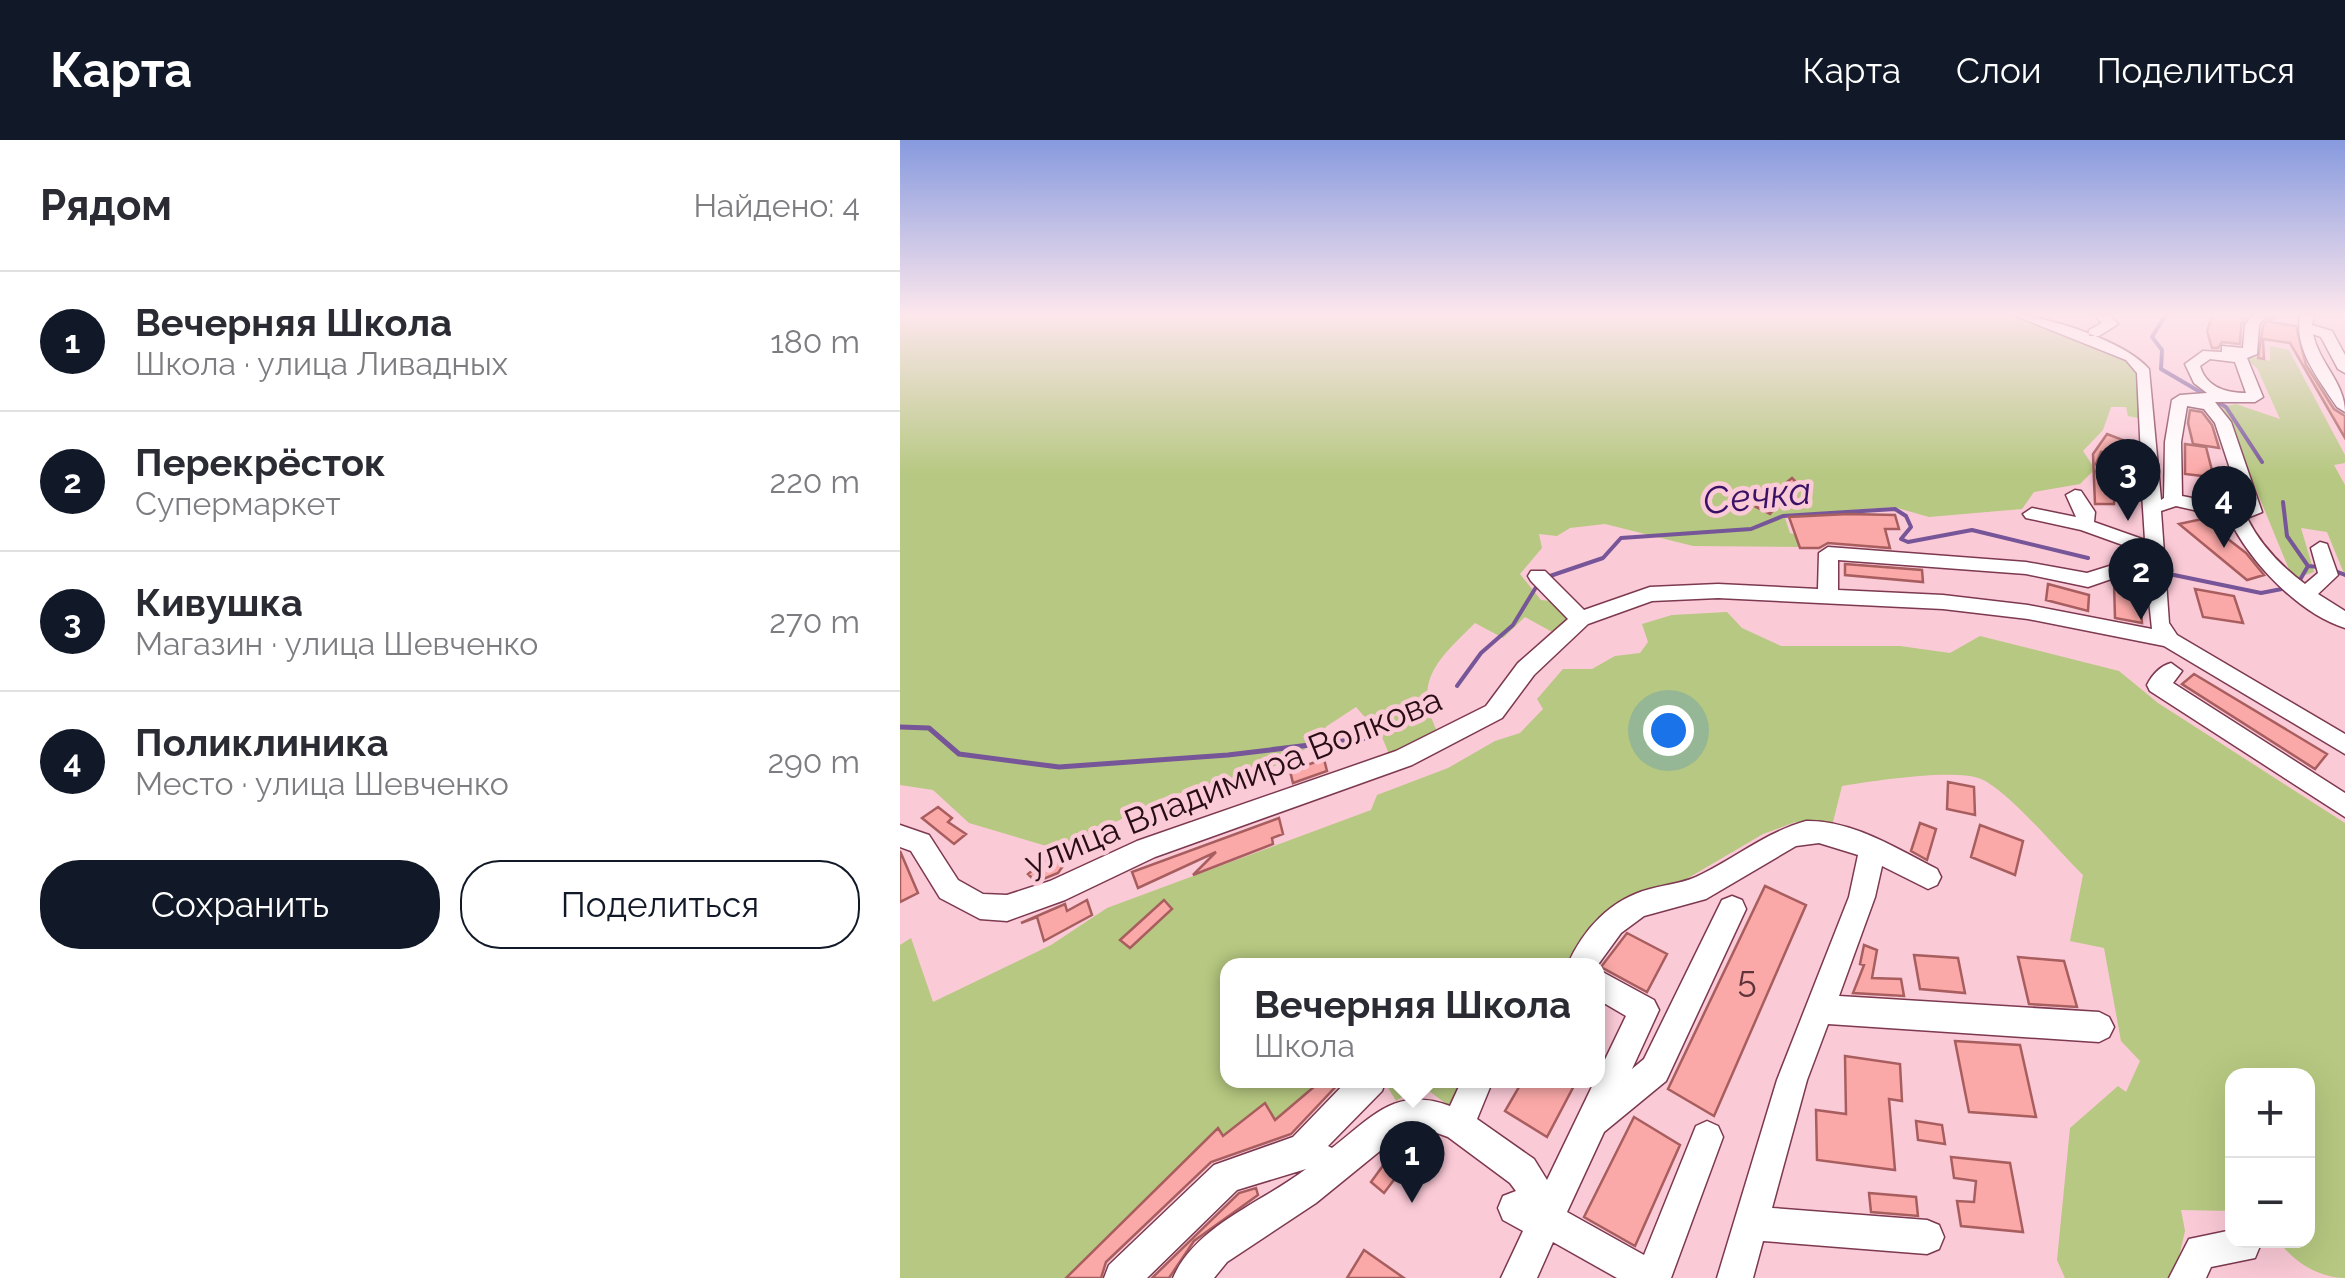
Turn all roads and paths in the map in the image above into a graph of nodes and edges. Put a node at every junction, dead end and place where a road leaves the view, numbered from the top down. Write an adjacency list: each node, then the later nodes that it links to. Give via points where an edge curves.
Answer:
1 (2141, 369): 9 (street)
2 (2193, 369): 5 (street)
3 (2245, 369): 5 (street, via 2255,398)
4 (2322, 369): 7 (street)
5 (2224, 397): 6 (street)
6 (2188, 399): 11 (street, via 2173,442); 14 (street, via 2209,405 2223,422 2253,512)
7 (2345, 406)
8 (2110, 459): 9 (street, via 2107,465)
9 (2152, 491): 12 (street)
10 (2075, 496): 15 (street, via 2086,512)
11 (2173, 500): 12 (street); 14 (street)
12 (2153, 512): 16 (street)
13 (2032, 514): 15 (street)
14 (2236, 514): 21 (street, via 2247,541)
15 (2085, 525): 16 (street)
16 (2155, 550): 19 (street)
17 (2324, 559): 21 (street)
18 (2026, 568): 19 (street, via 2088,580 2119,569); 22 (street, via 1828,553); 23 (street)
19 (2157, 577): 26 (street, via 2159,624)
20 (1542, 580): 24 (street)
21 (2296, 589): 25 (street)
22 (1828, 597): 23 (street, улица Владимира Волкова); 24 (street, улица Владимира Волкова, via 1650,594)
23 (2028, 612): 26 (street, улица Владимира Волкова)
24 (1581, 619): 30 (street, улица Владимира Волкова, via 1526,669 1494,712 1404,758 1146,849 1007,908 980,906 950,889 920,844)
25 (2345, 621)
26 (2170, 640): 28 (street, улица Владимира Волкова)
27 (2171, 671): 29 (street, via 2158,685)
28 (2345, 745)
29 (2345, 806)
30 (900, 836)
31 (1872, 852): 32 (street); 34 (street, via 1836,834 1806,832 1696,892 1655,897 1628,911 1603,930); 36 (street)
32 (1928, 877)
33 (1732, 908): 40 (street, via 1655,1070)
34 (1586, 958)
35 (1605, 987): 40 (street, via 1644,1010)
36 (1819, 1009): 37 (street); 45 (street)
37 (2099, 1027)
38 (1363, 1088): 43 (street, via 1328,1121)
39 (1474, 1088): 41 (street)
40 (1590, 1124): 44 (street)
41 (1458, 1125): 43 (street, via 1426,1113 1394,1119); 44 (street, via 1522,1170)
42 (1707, 1137): 51 (street)
43 (1319, 1158): 48 (street, via 1226,1176); 49 (street, via 1304,1191 1214,1250)
44 (1539, 1216): 50 (street); 51 (street)
45 (1752, 1223): 46 (street); 52 (street)
46 (1927, 1237)
47 (2227, 1248): 53 (street, via 2202,1251)
48 (1122, 1278)
49 (1192, 1278)
50 (1519, 1278)
51 (1652, 1278)
52 (1735, 1278)
53 (2186, 1278)

